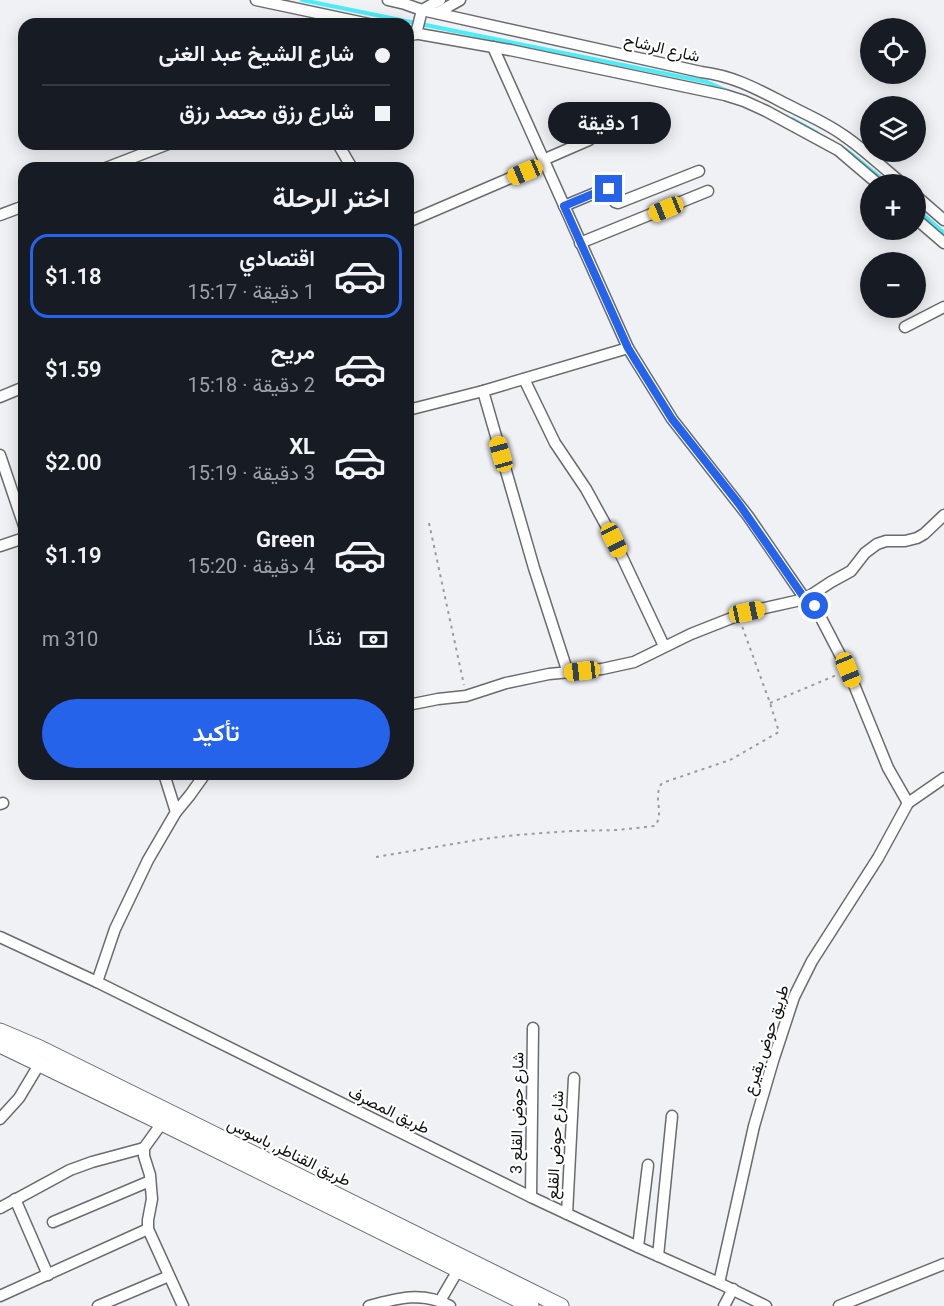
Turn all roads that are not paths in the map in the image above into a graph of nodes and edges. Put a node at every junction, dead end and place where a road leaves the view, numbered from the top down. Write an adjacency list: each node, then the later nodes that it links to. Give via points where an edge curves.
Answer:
1 (256, 0): 7 (street)
2 (388, 0): 5 (street, شارع الرشاح)
3 (440, 0): 5 (street)
4 (460, 0): 6 (street)
5 (422, 10): 6 (street, شارع الرشاح); 8 (street)
6 (437, 13): 17 (street, شارع الرشاح, via 719,74 754,87 842,134)
7 (341, 18)
8 (414, 27)
9 (414, 34): 10 (street, شارع الرشاح)
10 (493, 47): 14 (street); 16 (street, شارع الرشاح, via 744,101 838,150)
11 (589, 140): 14 (street)
12 (152, 150): 13 (street)
13 (122, 162)
14 (544, 162): 20 (street); 23 (street)
15 (699, 171): 20 (street, via 618,203 607,188)
16 (866, 174)
17 (891, 174)
18 (708, 191): 26 (street)
19 (926, 204): 24 (street)
20 (564, 206): 26 (street)
21 (18, 208): 22 (street)
22 (0, 215)
23 (414, 219)
24 (944, 220)
25 (926, 227): 27 (street)
26 (580, 243): 30 (street)
27 (944, 243)
28 (944, 307): 29 (street)
29 (905, 327)
30 (628, 348): 31 (street); 41 (street, via 672,419 748,516)
31 (524, 379): 33 (street); 42 (street, via 555,443 601,514)
32 (18, 390): 34 (street)
33 (483, 391): 35 (street); 43 (street)
34 (0, 397)
35 (414, 408)
36 (0, 455): 37 (street)
37 (18, 508)
38 (944, 515): 41 (street, via 912,540 877,544 851,571)
39 (18, 540): 40 (street)
40 (0, 546)
41 (805, 599): 42 (street, via 747,612); 48 (street, via 811,599 848,670 888,768)
42 (664, 646): 43 (street, via 634,662)
43 (568, 673): 44 (street)
44 (414, 704)
45 (944, 778): 48 (street, طريق حوض بقيرع)
46 (166, 780): 49 (street)
47 (201, 780): 49 (street)
48 (909, 803): 75 (street, طريق حوض بقيرع, via 794,997 754,1126)
49 (176, 812): 51 (street, via 136,883)
50 (0, 937): 51 (street, طريق المصرف)
51 (97, 982): 63 (street, طريق المصرف)
52 (533, 1028): 63 (street, شارع حوض القلع 3)
53 (0, 1031): 72 (main road, طريق القناطر, باسوس)
54 (0, 1045): 55 (main road, طريق القناطر, باسوس)
55 (40, 1064): 58 (street, via 19,1098); 59 (main road, طريق القناطر, باسوس)
56 (573, 1078): 66 (street, شارع حوض القلع)
57 (672, 1116): 70 (street)
58 (0, 1119)
59 (162, 1123): 60 (street); 72 (main road, طريق القناطر, باسوس)
60 (144, 1148): 62 (street); 64 (street, via 82,1165)
61 (648, 1165): 69 (street)
62 (150, 1181): 67 (street); 68 (street)
63 (531, 1197): 66 (street, طريق المصرف)
64 (15, 1200): 65 (street); 73 (street)
65 (0, 1208)
66 (567, 1214): 69 (street, طريق المصرف)
67 (53, 1222)
68 (148, 1229): 73 (street); 74 (street)
69 (638, 1247): 70 (street, طريق المصرف)
70 (658, 1256): 75 (street, طريق المصرف)
71 (944, 1264): 86 (street)
72 (461, 1265): 78 (street); 82 (main road, طريق القناطر, باسوس); 83 (main road, طريق القناطر, باسوس)
73 (48, 1275): 77 (street)
74 (169, 1276): 79 (street); 80 (street)
75 (719, 1283): 76 (street, طريق المصرف)
76 (733, 1289): 84 (street); 85 (street, طريق المصرف)
77 (0, 1296)
78 (445, 1303): 81 (street, via 416,1296)
79 (98, 1306)
80 (183, 1306)
81 (369, 1306)
82 (531, 1306)
83 (561, 1306)
84 (724, 1306)
85 (766, 1306)
86 (839, 1306)

